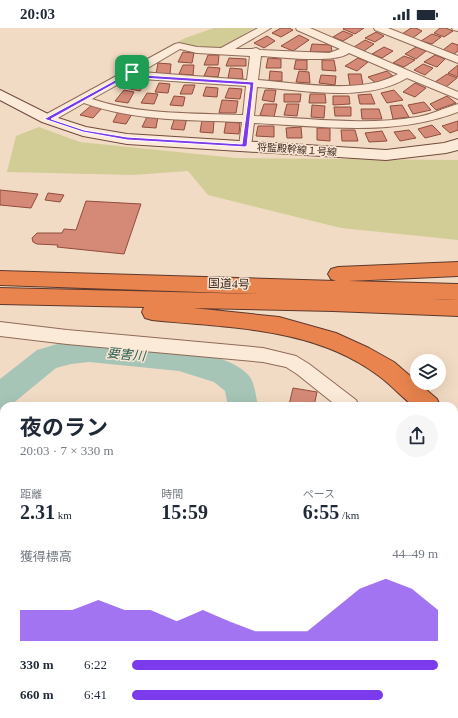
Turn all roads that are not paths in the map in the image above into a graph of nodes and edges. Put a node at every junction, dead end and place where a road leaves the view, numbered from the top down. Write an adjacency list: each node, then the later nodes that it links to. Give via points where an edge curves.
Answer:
1 (266, 28): 7 (street)
2 (301, 28): 5 (street)
3 (333, 28): 5 (street)
4 (379, 28): 9 (street)
5 (320, 36): 6 (street)
6 (347, 49): 8 (street, via 329,56); 11 (street)
7 (225, 50): 8 (street); 10 (street, via 197,50 179,46)
8 (256, 52): 12 (street)
9 (458, 60)
10 (132, 72): 12 (street, via 142,76); 15 (street)
11 (406, 74): 12 (street, via 393,82 376,87 351,90); 14 (street)
12 (252, 83): 18 (street)
13 (0, 94): 17 (street, 将監殿幹線１号線)
14 (458, 96)
15 (82, 99): 17 (street); 18 (street, via 105,107 142,113)
16 (458, 108): 18 (street, via 406,122 367,125)
17 (47, 119): 20 (street, 将監殿幹線１号線, via 83,131 127,139)
18 (248, 119): 20 (street)
19 (458, 144): 20 (street, 将監殿幹線１号線, via 446,148 386,155)
20 (245, 146)
21 (458, 269): 22 (highway)
22 (83, 280): 23 (highway, 国道4号); 24 (highway, 国道4号)
23 (0, 290): 25 (highway, 国道4号); 28 (highway, via 279,325 329,339 361,354 386,369)
24 (458, 292)
25 (458, 308)
26 (0, 328): 27 (street, via 67,337 263,355 290,361)
27 (345, 402)
28 (424, 402)

